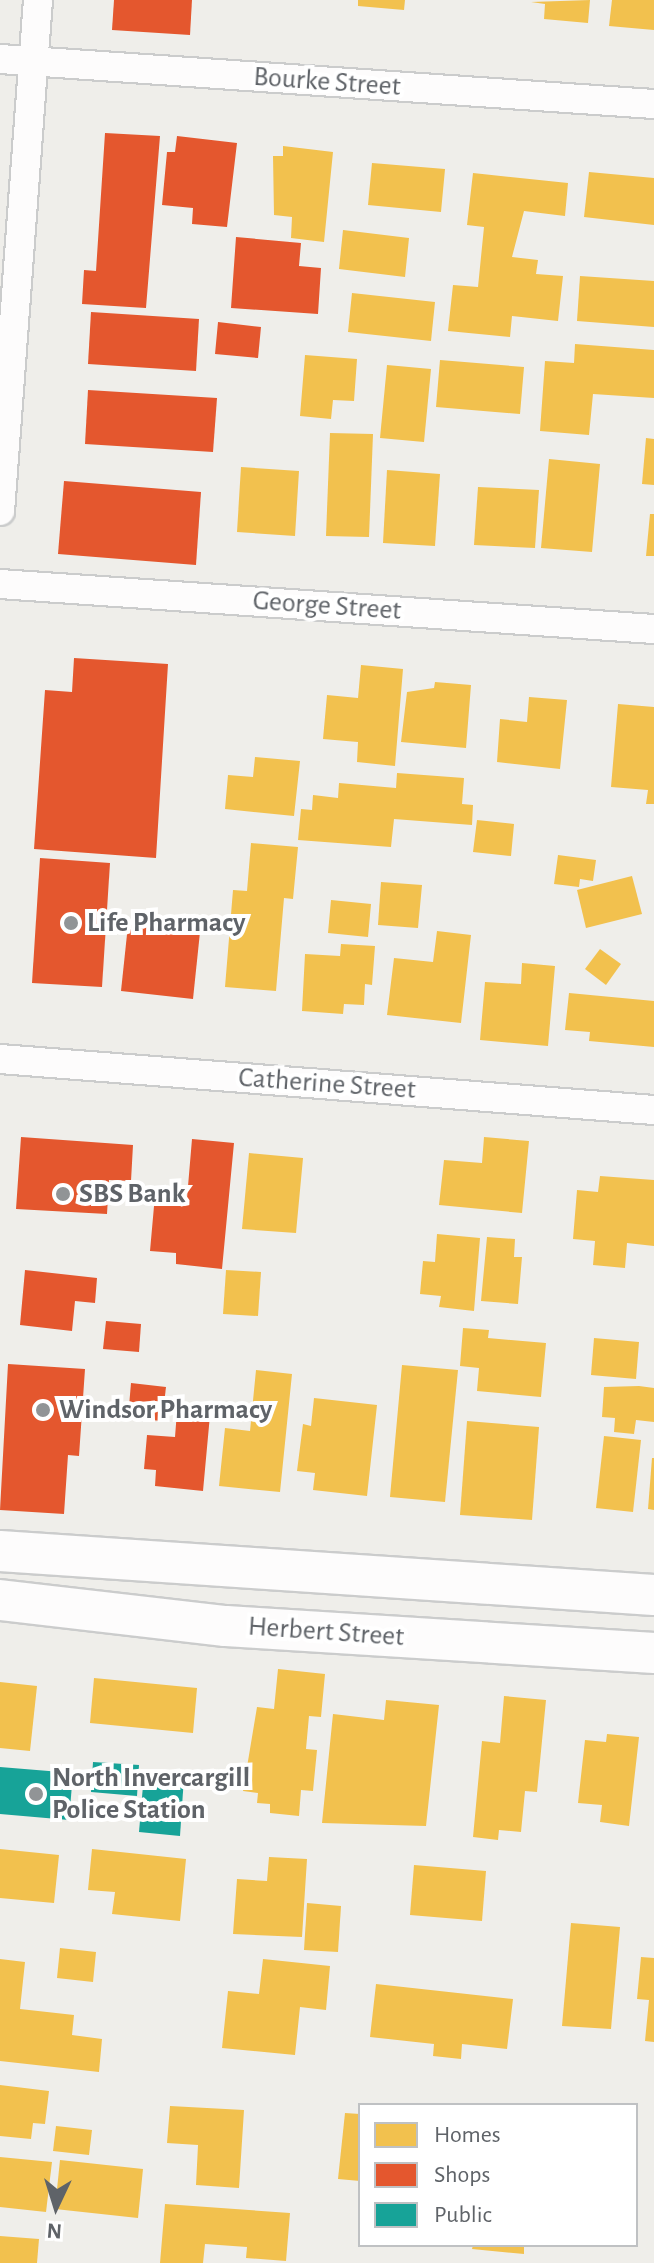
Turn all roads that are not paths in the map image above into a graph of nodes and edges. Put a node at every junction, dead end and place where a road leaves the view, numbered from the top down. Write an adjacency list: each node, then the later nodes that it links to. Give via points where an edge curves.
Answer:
1 (38, 0): 3 (street)
2 (0, 59): 3 (street, Bourke Street)
3 (33, 62): 4 (street, Bourke Street); 5 (street)
4 (654, 104)
5 (0, 511)
6 (0, 584): 7 (street, George Street)
7 (654, 629)
8 (0, 1059): 9 (street, Catherine Street)
9 (654, 1110)
10 (0, 1551): 11 (street, Herbert Street)
11 (654, 1595)
12 (0, 1600): 13 (street, Herbert Street, via 226,1626)
13 (654, 1653)

